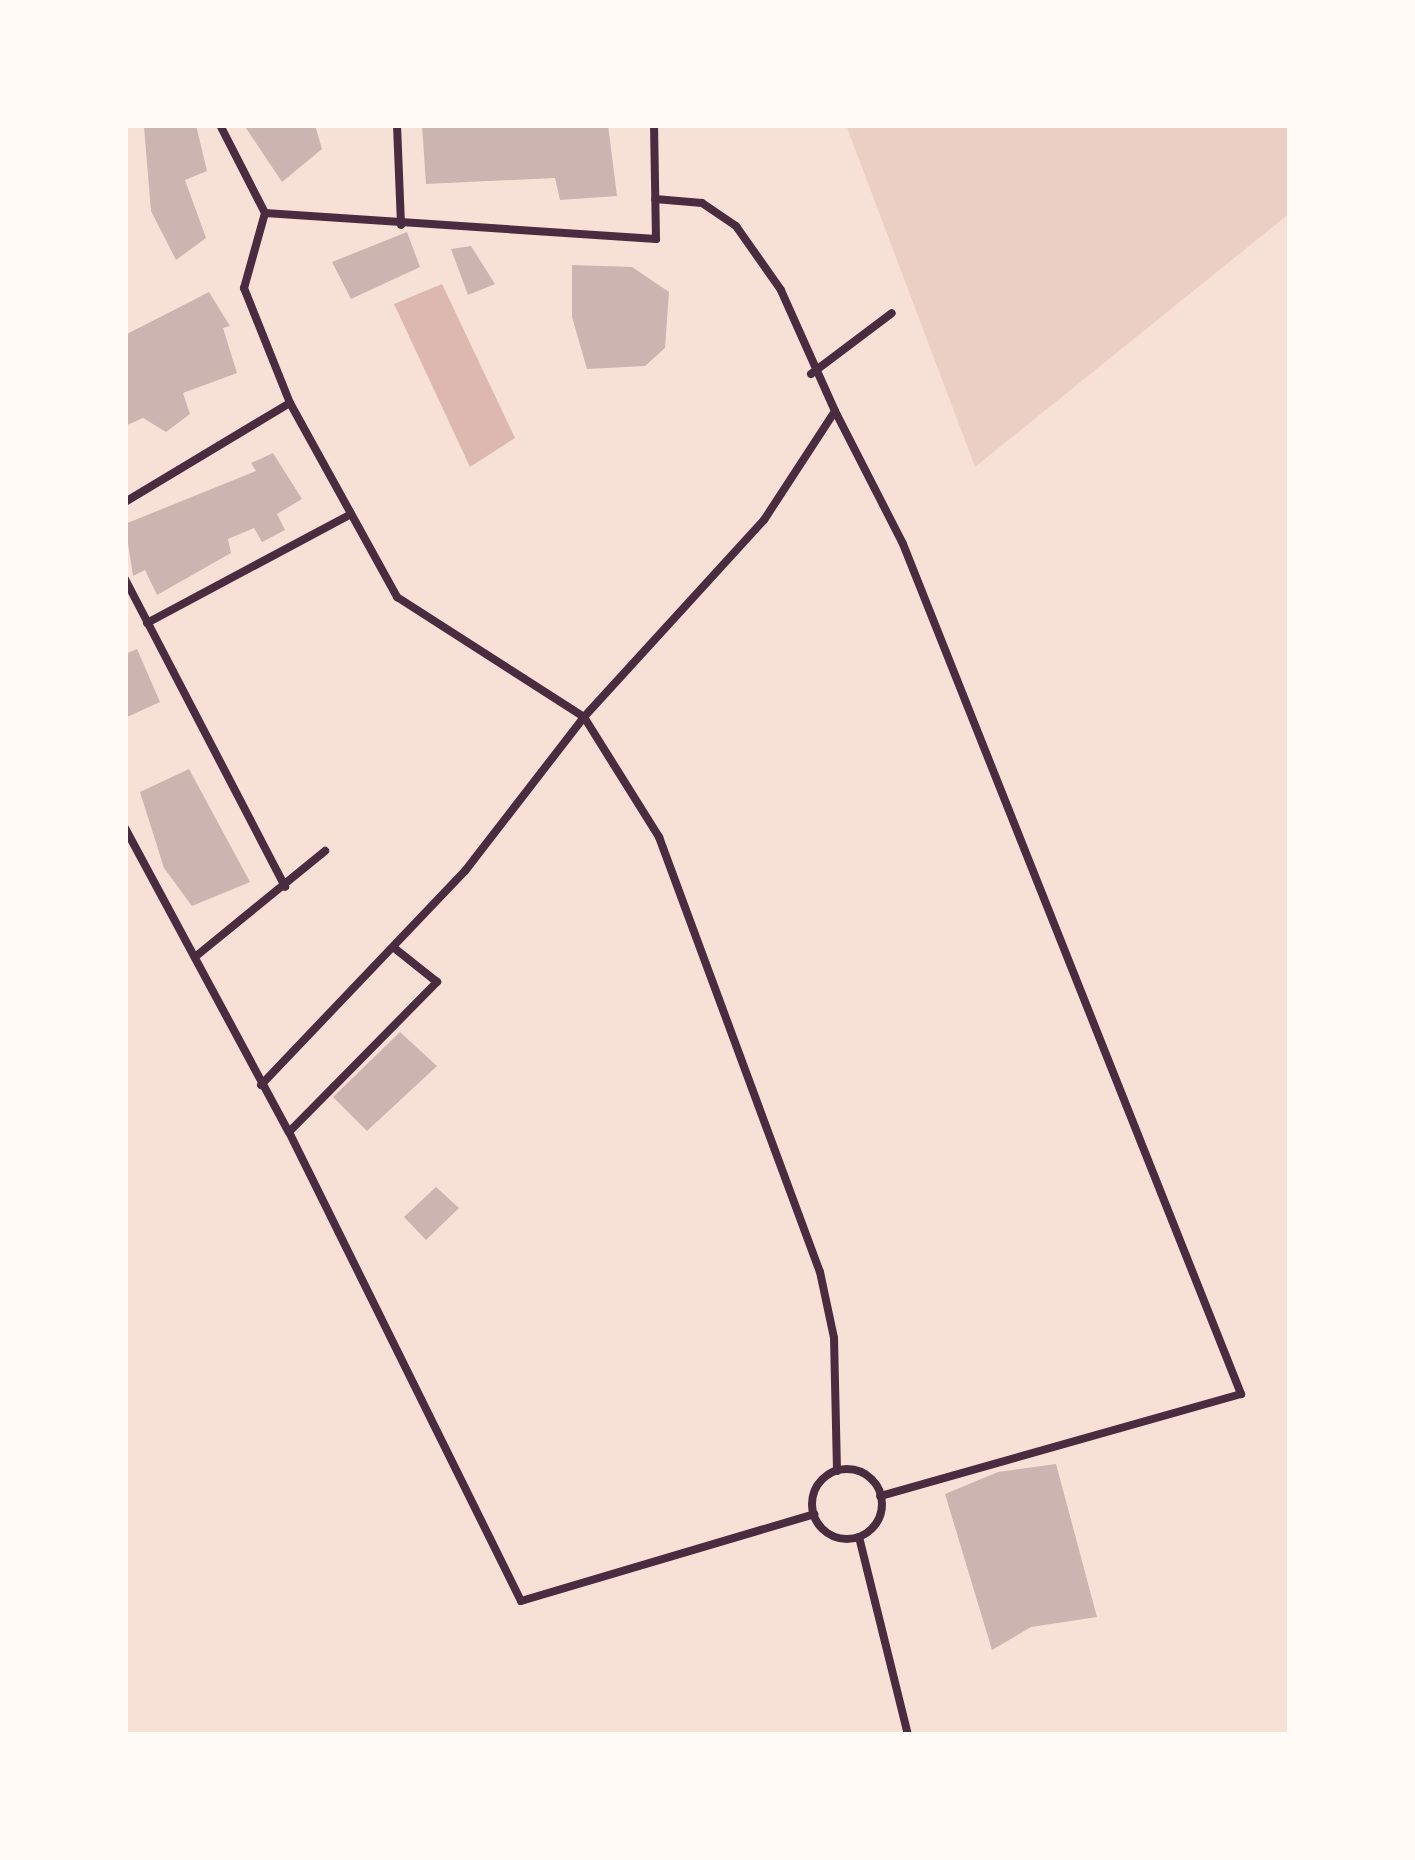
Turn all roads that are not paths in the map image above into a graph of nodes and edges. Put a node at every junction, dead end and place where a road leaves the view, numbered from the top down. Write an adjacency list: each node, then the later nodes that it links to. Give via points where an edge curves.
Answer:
1 (220, 125): 5 (lane)
2 (397, 125): 6 (lane)
3 (654, 125): 4 (lane)
4 (655, 200): 6 (lane, via 656,239); 8 (lane, via 702,204 736,226 781,290)
5 (265, 213): 6 (lane); 9 (lane, via 244,288)
6 (402, 226)
7 (892, 312): 8 (lane)
8 (811, 374): 10 (lane)
9 (290, 403): 11 (lane); 12 (lane)
10 (835, 411): 15 (lane, via 764,520); 24 (lane, via 903,544 1241,1394)
11 (125, 502)
12 (352, 514): 14 (lane); 15 (lane, via 398,597)
13 (125, 579): 14 (lane)
14 (147, 622): 18 (lane)
15 (584, 716): 19 (lane); 23 (lane, via 659,837 820,1272 834,1338)
16 (125, 828): 20 (lane)
17 (325, 852): 18 (lane)
18 (285, 886): 20 (lane)
19 (392, 947): 21 (lane); 22 (lane, via 436,982)
20 (195, 957): 21 (lane)
21 (260, 1085): 22 (lane)
22 (289, 1132): 25 (lane, via 521,1601)
23 (837, 1471): 24 (lane, via 860,1472); 25 (lane, via 818,1484)
24 (880, 1496): 26 (lane, via 878,1517)
25 (814, 1514): 26 (lane, via 832,1536)
26 (859, 1536): 27 (lane)
27 (908, 1735)

